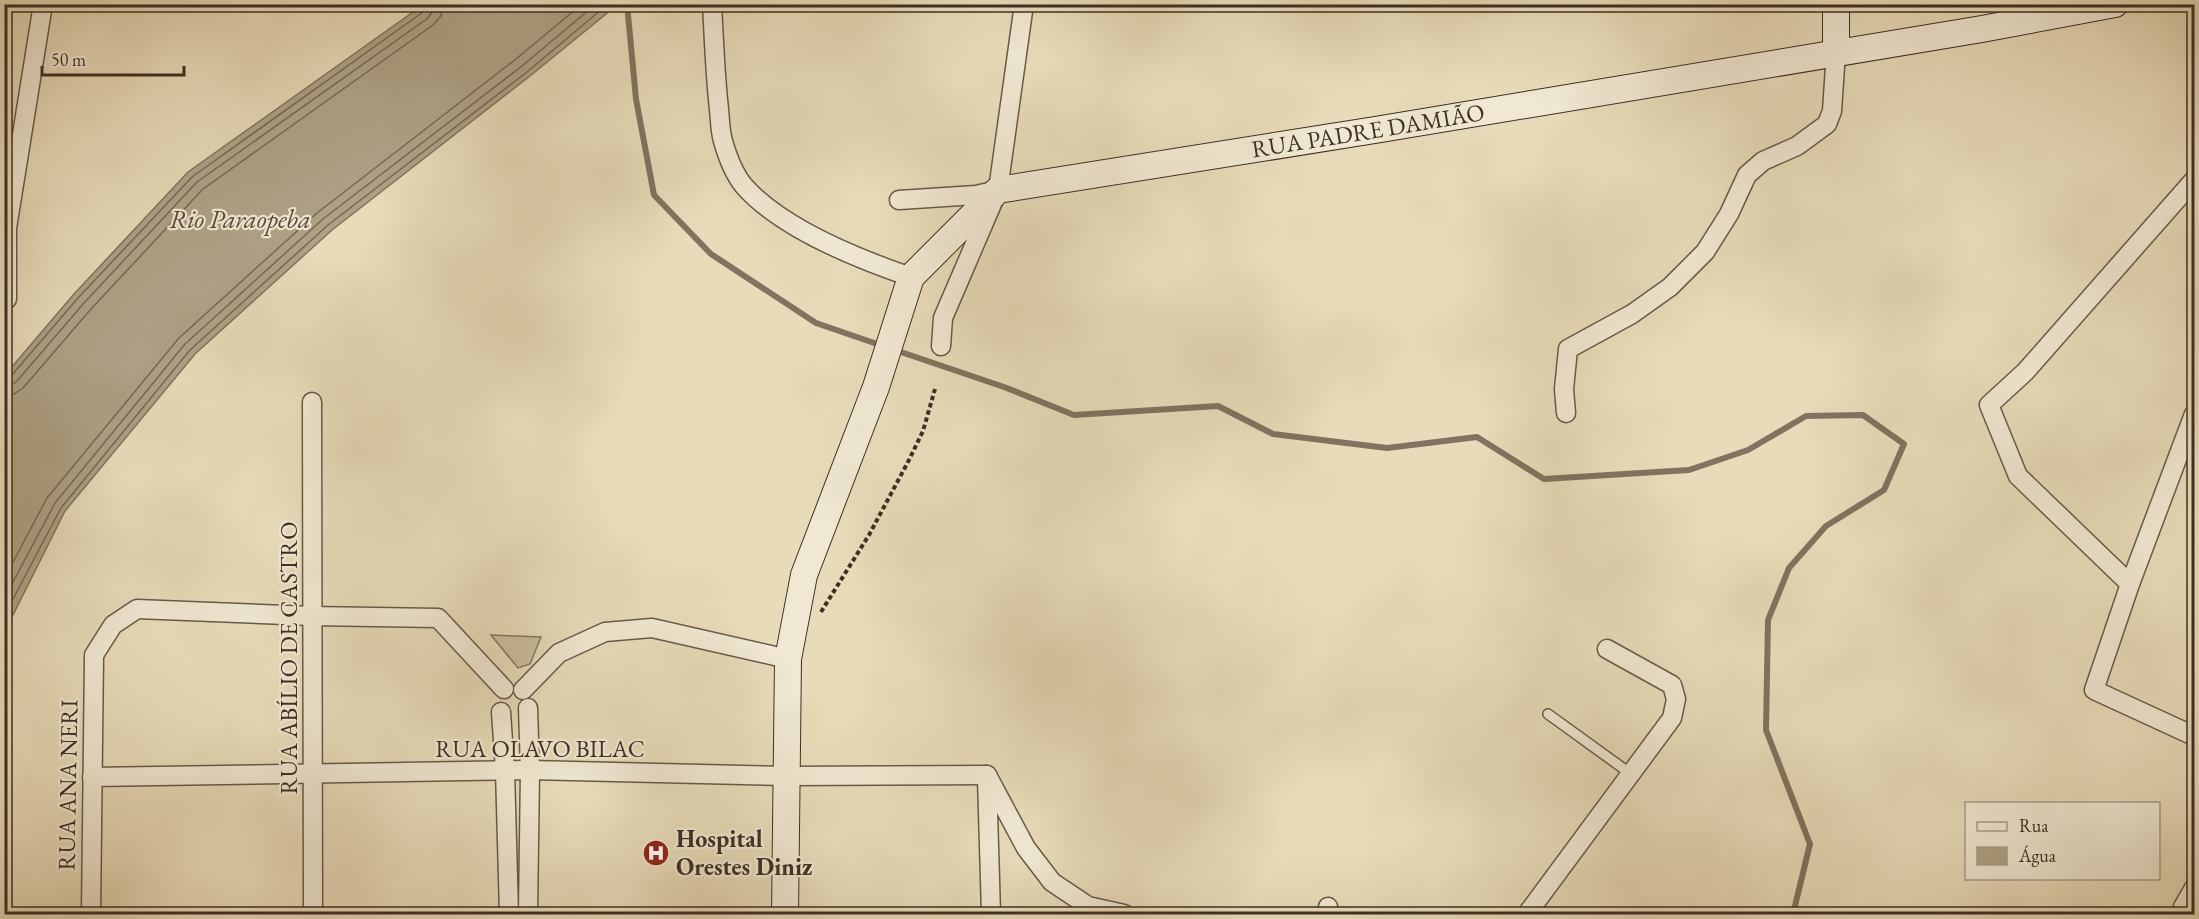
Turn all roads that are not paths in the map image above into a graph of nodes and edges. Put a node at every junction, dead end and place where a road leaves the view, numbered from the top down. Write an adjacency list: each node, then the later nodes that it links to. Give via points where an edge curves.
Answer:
1 (43, 4): 10 (street)
2 (712, 4): 11 (street, via 723,139 743,184 757,198 809,232 861,260)
3 (1024, 4): 8 (street)
4 (1836, 4): 6 (street)
5 (2115, 4): 6 (street, RUA PADRE DAMIÃO)
6 (1836, 52): 8 (street, RUA PADRE DAMIÃO); 15 (street, via 1832,111 1827,124 1797,146 1763,161 1747,175 1705,252 1670,286 1632,314 1568,349)
7 (2194, 180): 17 (street, via 2025,372 1989,405 2018,476)
8 (998, 190): 9 (street, RUA PADRE DAMIÃO); 11 (street); 13 (street, via 943,318)
9 (899, 200)
10 (6, 229): 12 (street)
11 (911, 277): 20 (street, via 876,387 804,575)
12 (7, 299)
13 (941, 346)
14 (312, 402): 18 (street, RUA ABÍLIO DE CASTRO)
15 (1566, 413)
16 (2194, 414): 17 (street)
17 (2130, 585): 26 (street, via 2094,690)
18 (311, 616): 21 (street, via 438,618); 29 (street, RUA ABÍLIO DE CASTRO); 33 (street, RUA ANA NERI, via 137,609 113,625 94,655)
19 (1607, 649): 30 (street, via 1672,685 1676,699 1672,718)
20 (788, 659): 22 (street, via 652,628 605,632 559,653); 32 (street)
21 (504, 689): 22 (street, via 512,686); 24 (street, via 499,696)
22 (523, 690): 23 (street, via 529,700)
23 (528, 708): 24 (street, via 516,718); 27 (street)
24 (501, 712): 28 (street)
25 (1548, 714): 30 (lane)
26 (2194, 736)
27 (530, 770): 28 (street, RUA OLAVO BILAC); 32 (street, RUA OLAVO BILAC); 38 (street)
28 (505, 771): 29 (street, RUA OLAVO BILAC); 37 (street)
29 (314, 774): 33 (street, RUA OLAVO BILAC); 36 (street, RUA ABÍLIO DE CASTRO)
30 (1631, 774): 42 (street)
31 (987, 775): 32 (street, RUA OLAVO BILAC); 40 (street); 41 (street, via 1026,848 1052,882 1088,906)
32 (787, 776): 39 (street)
33 (92, 777): 35 (street, RUA ANA NERI)
34 (2194, 888): 43 (street)
35 (91, 915)
36 (314, 915)
37 (509, 915)
38 (528, 915)
39 (785, 915)
40 (991, 915)
41 (1124, 915)
42 (1527, 915)
43 (2181, 915)

